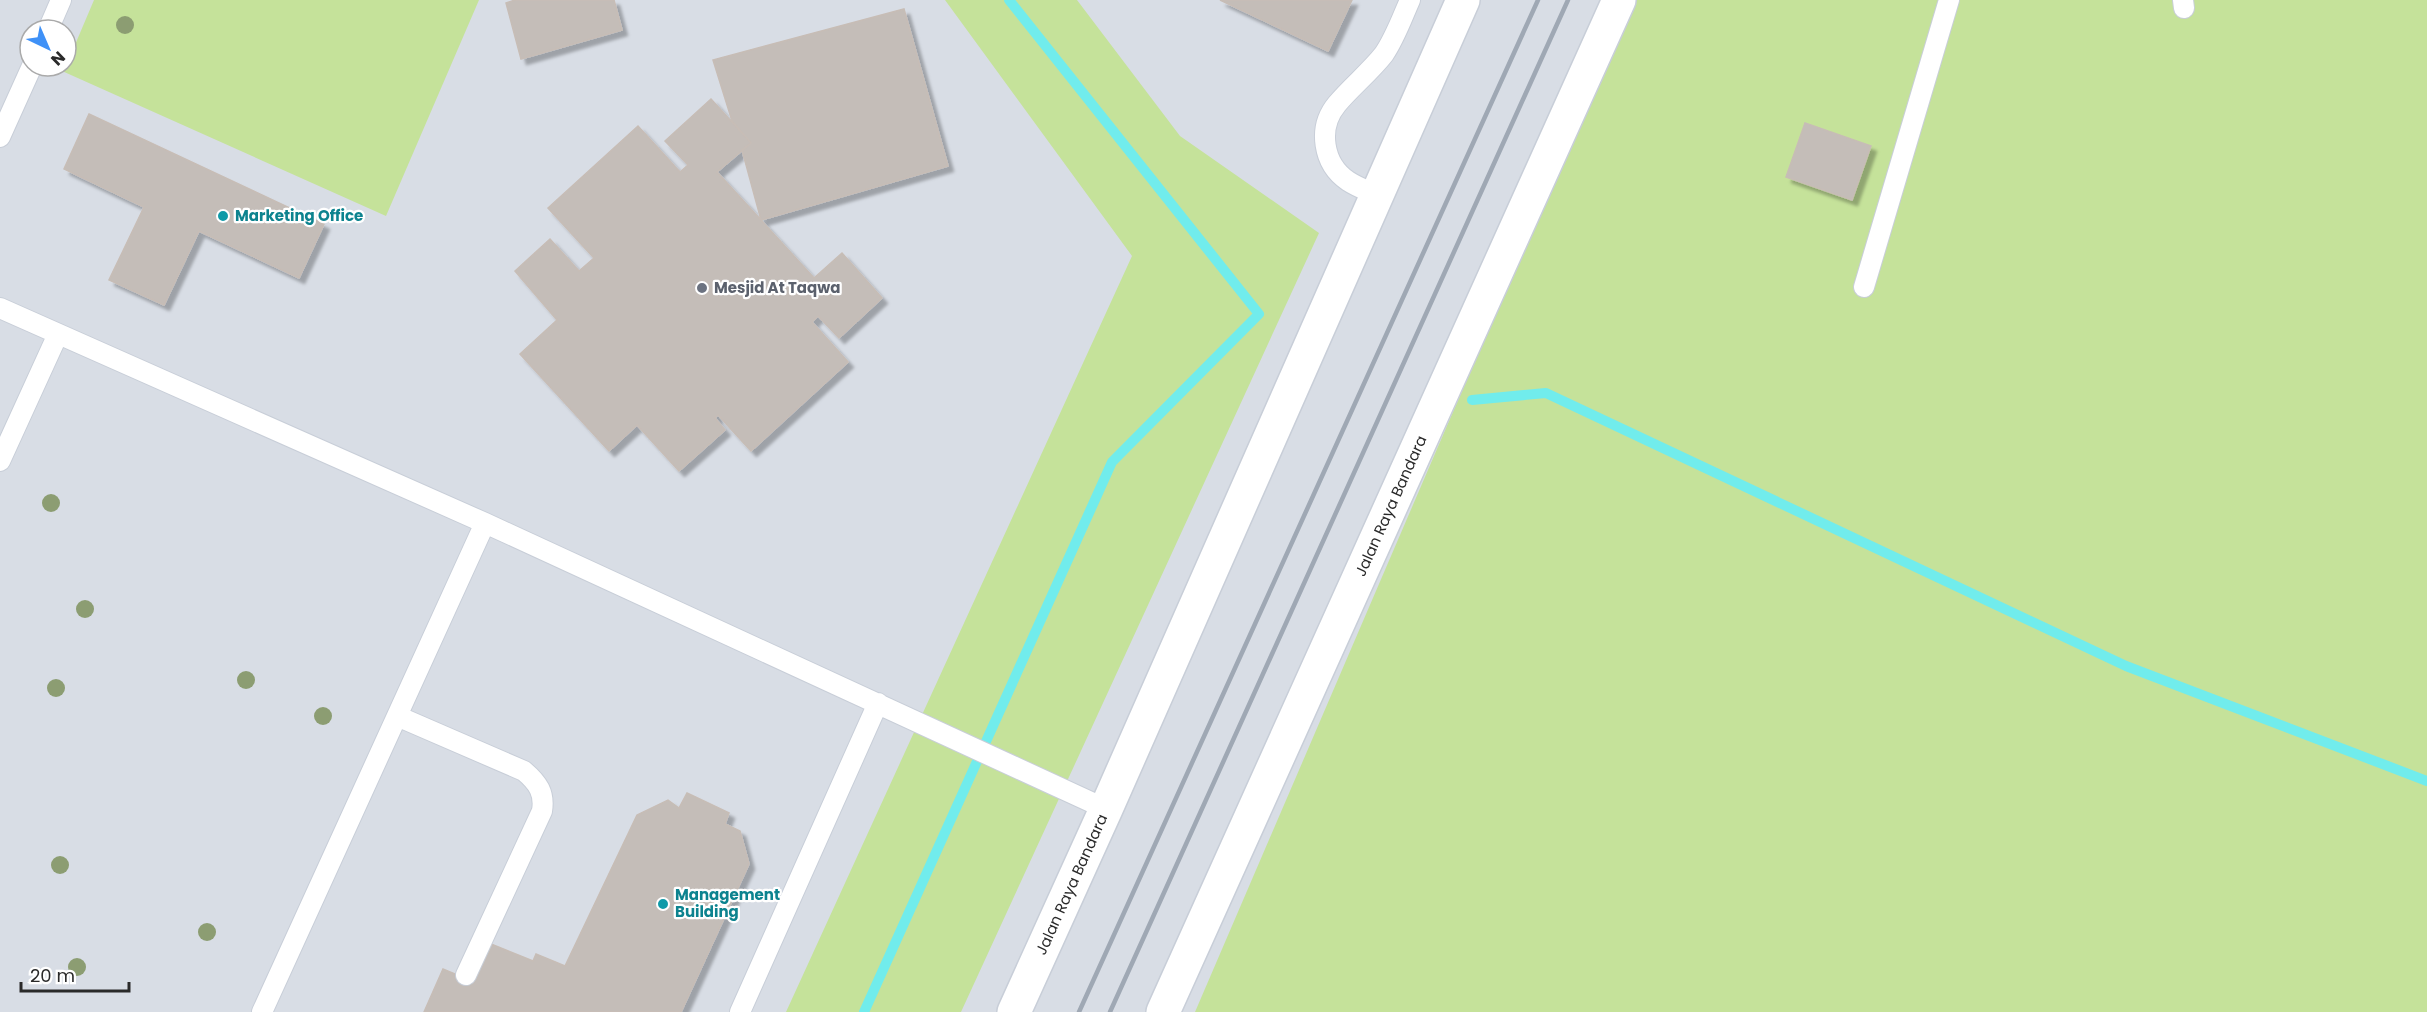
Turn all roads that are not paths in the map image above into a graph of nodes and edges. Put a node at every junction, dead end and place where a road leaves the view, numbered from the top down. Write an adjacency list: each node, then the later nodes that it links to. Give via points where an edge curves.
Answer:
1 (61, 0): 6 (lane)
2 (1410, 0): 9 (lane, via 1391,42 1335,106 1324,135 1339,174)
3 (1463, 0): 9 (street, Jalan Raya Bandara)
4 (1619, 0): 22 (street, Jalan Raya Bandara)
5 (1949, 0): 10 (lane)
6 (53, 18)
7 (27, 78): 8 (lane)
8 (0, 138)
9 (1377, 195): 17 (street, Jalan Raya Bandara)
10 (1864, 287)
11 (0, 308): 12 (lane)
12 (58, 334): 13 (lane); 14 (lane)
13 (0, 461)
14 (485, 524): 15 (lane); 16 (lane)
15 (878, 703): 17 (lane); 20 (lane)
16 (397, 716): 18 (lane, via 524,771 534,779 544,798 542,811); 19 (lane)
17 (1107, 809): 21 (street, Jalan Raya Bandara)
18 (466, 975)
19 (262, 1012)
20 (740, 1012)
21 (1014, 1012)
22 (1164, 1012)

